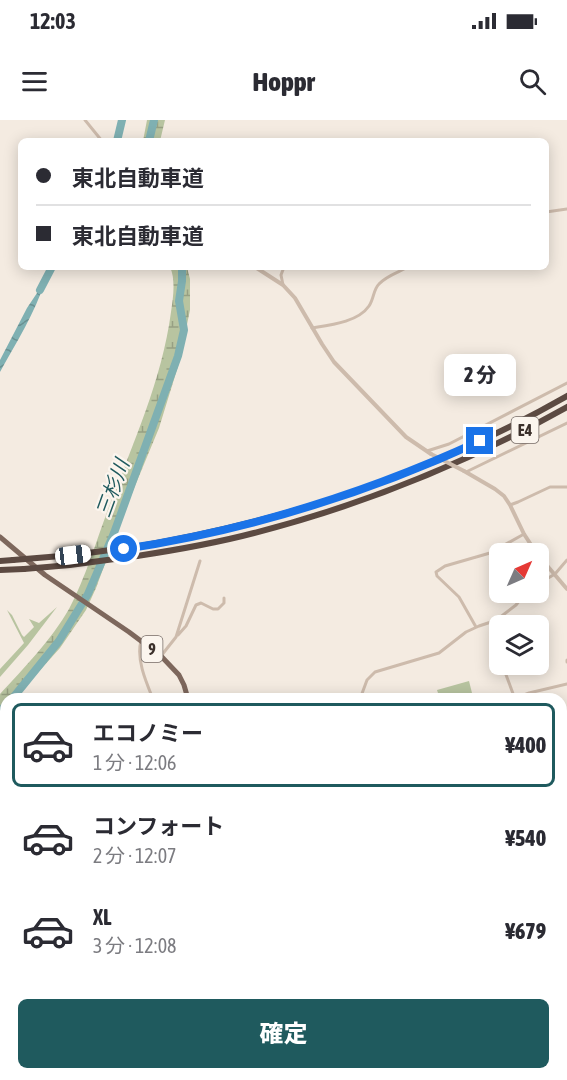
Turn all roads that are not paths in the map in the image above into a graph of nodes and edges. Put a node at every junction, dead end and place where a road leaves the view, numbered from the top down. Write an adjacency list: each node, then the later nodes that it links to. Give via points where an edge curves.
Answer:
1 (85, 120): 2 (street)
2 (100, 138)
3 (567, 209): 4 (street)
4 (549, 212)
5 (260, 270): 8 (street)
6 (283, 270): 8 (street)
7 (402, 270): 9 (street, via 382,281 369,306 353,318)
8 (283, 285): 9 (street)
9 (312, 328): 14 (street, via 340,368 406,437)
10 (567, 383): 14 (street)
11 (567, 396): 22 (highway, E4, bridge, via 449,456 286,515 140,546)
12 (566, 407): 25 (highway, E4, bridge, via 457,462 319,515 253,533 137,556)
13 (567, 423): 15 (street)
14 (429, 453): 15 (street, bridge)
15 (465, 471): 17 (street, via 500,492)
16 (567, 487): 17 (street, via 550,487)
17 (510, 504): 18 (street)
18 (524, 534): 20 (street); 33 (street, via 490,553 436,572 459,597)
19 (0, 537): 35 (main road, 9, via 33,566)
20 (530, 543)
21 (567, 560): 26 (street)
22 (0, 561)
23 (200, 561): 34 (street)
24 (549, 567): 26 (street)
25 (0, 570)
26 (555, 574): 27 (street); 28 (street)
27 (549, 578)
28 (567, 589)
29 (224, 598): 34 (street, via 219,609 196,605)
30 (518, 603): 31 (street)
31 (503, 615)
32 (489, 623): 33 (street)
33 (476, 627): 41 (street, via 439,653 375,672)
34 (176, 637): 36 (street)
35 (141, 641): 36 (main road, 9); 39 (street, via 143,673)
36 (161, 656): 40 (main road, 9, via 179,675)
37 (506, 675): 42 (street)
38 (567, 684): 43 (street)
39 (151, 693)
40 (186, 693)
41 (362, 693)
42 (512, 693)
43 (528, 693)

